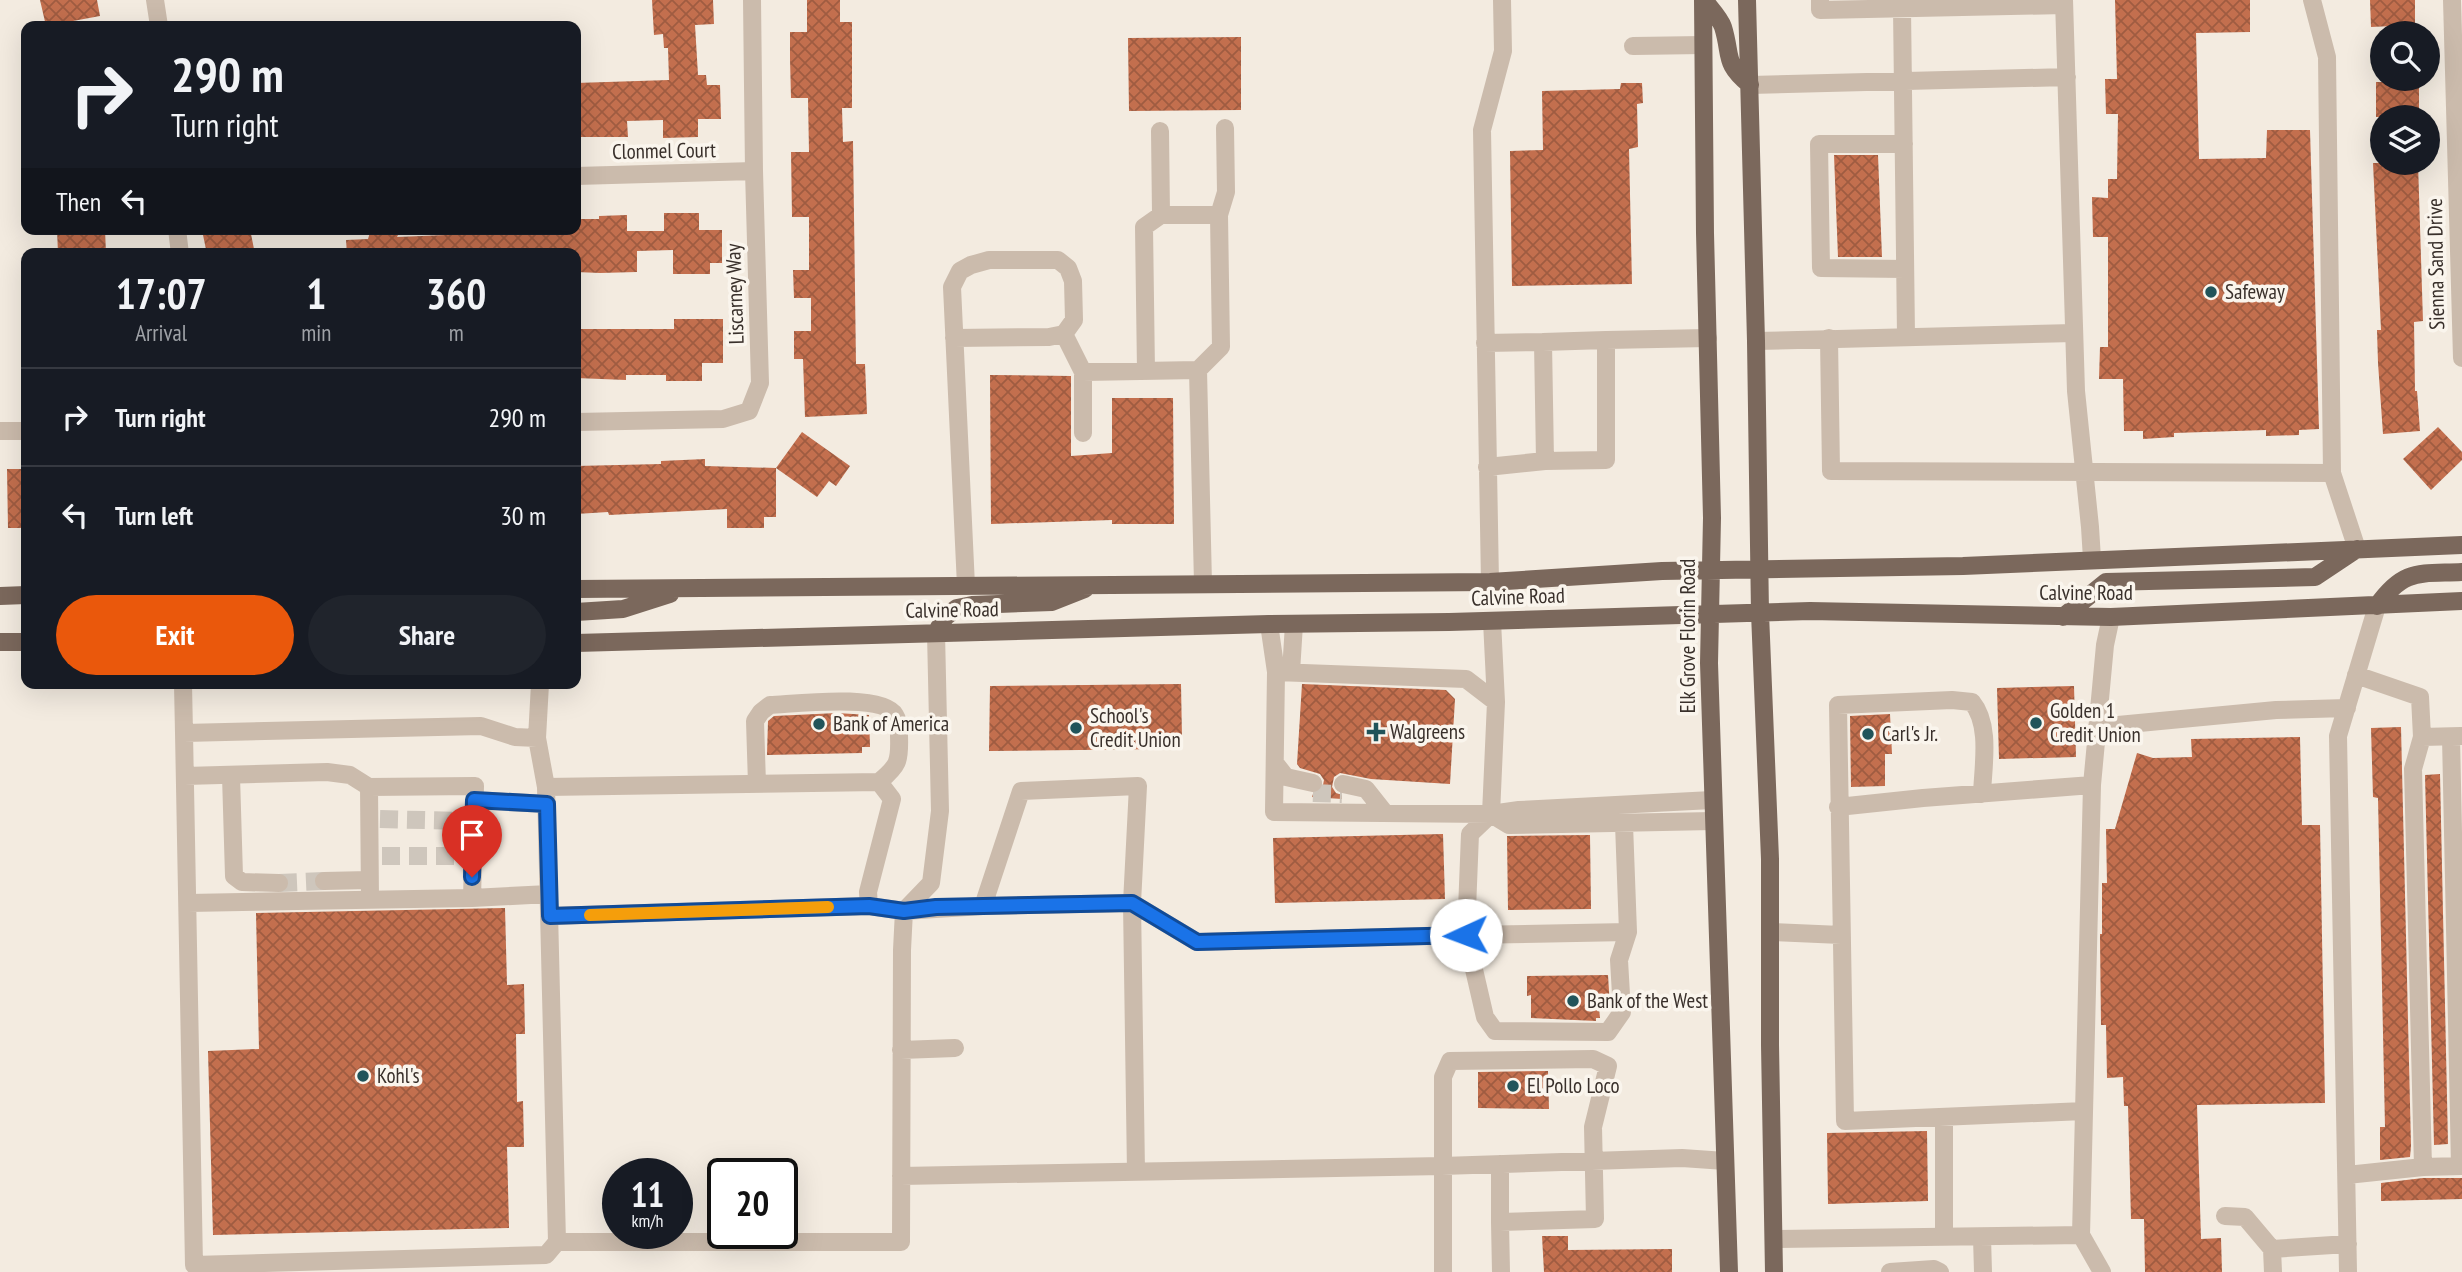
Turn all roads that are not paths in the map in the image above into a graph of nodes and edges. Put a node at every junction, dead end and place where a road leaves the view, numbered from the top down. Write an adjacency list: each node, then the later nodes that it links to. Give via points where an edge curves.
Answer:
1 (155, 0): 11 (street)
2 (752, 0): 21 (street, Liscarney Way)
3 (1502, 0): 35 (street, via 1503,51 1482,130)
4 (1704, 0): 13 (main road, Elk Grove Florin Road); 17 (main road, via 1722,25 1735,73)
5 (1747, 0): 17 (main road)
6 (1819, 0): 10 (street, via 1820,10)
7 (2312, 0): 47 (street, via 2328,57)
8 (2452, 0): 12 (street, Sienna Sand Drive)
9 (2064, 3): 10 (street); 15 (street)
10 (1902, 8): 16 (street)
11 (158, 21)
12 (2457, 29): 36 (street, Sienna Sand Drive)
13 (1703, 45): 14 (street); 30 (main road, Elk Grove Florin Road)
14 (1633, 46)
15 (2067, 77): 16 (street); 26 (street)
16 (1903, 81): 17 (street); 20 (street)
17 (1749, 85): 33 (main road)
18 (1225, 128): 24 (street, via 1226,192)
19 (1160, 131): 23 (street)
20 (1904, 144): 25 (street); 25 (street, via 1819,144 1821,268)
21 (754, 171): 22 (street, Clonmel Court); 40 (street, Liscarney Way, via 760,383 749,411 723,419)
22 (581, 176)
23 (1161, 215): 24 (street); 38 (street, via 1144,227)
24 (1219, 215): 37 (street, via 1221,346)
25 (1905, 269): 28 (street)
26 (2074, 333): 28 (street); 46 (street)
27 (1064, 334): 29 (street); 29 (street, via 1074,320 1068,268 1058,260 989,260 960,271 953,287); 39 (street)
28 (1906, 336): 31 (street)
29 (954, 338): 57 (street)
30 (1708, 338): 32 (street); 52 (main road, Elk Grove Florin Road)
31 (1829, 338): 33 (street); 46 (street, via 1831,471)
32 (1606, 340): 34 (street); 44 (street, via 1606,460)
33 (1756, 341): 51 (main road)
34 (1543, 342): 35 (street); 44 (street)
35 (1485, 343): 45 (street)
36 (2462, 358)
37 (1198, 370): 38 (street); 55 (street)
38 (1146, 371): 39 (street)
39 (1083, 372): 43 (street)
40 (581, 422)
41 (0, 431): 42 (street)
42 (21, 431)
43 (1083, 433)
44 (1545, 461): 45 (street)
45 (1487, 467): 54 (street)
46 (2085, 472): 47 (street); 50 (street)
47 (2332, 473): 49 (street)
48 (2462, 545): 49 (main road, Calvine Road)
49 (2357, 549): 50 (main road, Calvine Road); 67 (main road, via 2315,577 2106,582)
50 (2092, 559): 51 (main road, Calvine Road)
51 (1759, 569): 52 (main road, Calvine Road); 65 (main road)
52 (1711, 570): 54 (main road, Calvine Road); 66 (main road, Elk Grove Florin Road)
53 (2462, 572): 63 (main road, via 2402,579)
54 (1490, 582): 55 (main road, Calvine Road)
55 (1203, 584): 56 (main road, Calvine Road)
56 (1095, 585): 57 (main road, Calvine Road); 72 (main road, via 1052,602 957,608)
57 (966, 586): 58 (main road, Calvine Road)
58 (687, 588): 59 (main road, Calvine Road); 64 (main road, via 623,609)
59 (581, 589)
60 (21, 595): 61 (main road)
61 (0, 596)
62 (2462, 601): 63 (main road, Calvine Road)
63 (2377, 607): 68 (main road, Calvine Road); 77 (street)
64 (581, 612)
65 (1760, 613): 66 (main road, Calvine Road); 67 (main road, Calvine Road); 118 (main road)
66 (1709, 615): 69 (main road, Calvine Road); 99 (main road, Elk Grove Florin Road)
67 (2063, 617): 68 (main road, Calvine Road)
68 (2111, 617): 82 (street)
69 (1492, 621): 71 (main road, Calvine Road); 80 (street)
70 (1269, 624): 71 (main road, Calvine Road); 72 (main road, Calvine Road); 76 (street)
71 (1294, 624): 76 (street)
72 (936, 633): 75 (main road, Calvine Road); 115 (street, via 940,811 931,883)
73 (0, 642): 74 (main road)
74 (21, 642)
75 (581, 643)
76 (1284, 672): 80 (street, via 1466,679); 87 (street)
77 (2356, 675): 81 (street); 85 (street, via 2420,696)
78 (183, 689): 83 (street)
79 (540, 689): 86 (street)
80 (1496, 702): 102 (street)
81 (2347, 708): 82 (street); 132 (street, via 2338,736)
82 (2097, 727): 92 (street)
83 (184, 733): 86 (street, via 481,726 515,737); 88 (street)
84 (2457, 736): 85 (street); 129 (street)
85 (2422, 737): 130 (street, via 2413,769)
86 (537, 738): 97 (street)
87 (1275, 771): 94 (street); 101 (street, via 1274,812)
88 (185, 776): 89 (street); 111 (street)
89 (231, 776): 93 (street, via 327,772 350,775); 107 (street, via 234,876 242,882)
90 (879, 782): 91 (street); 91 (street, via 896,767 899,727 895,714 880,704 856,701 770,705 761,712 755,721); 113 (street, via 892,799 868,892)
91 (757, 784): 97 (street)
92 (2092, 785): 96 (street); 123 (street)
93 (369, 787): 98 (street, via 475,786); 105 (street, via 376,856)
94 (1313, 788)
95 (1342, 789): 101 (street)
96 (1982, 794): 100 (street); 100 (street, via 1983,736 1980,713 1972,702 1838,705)
97 (547, 796): 98 (street); 108 (street)
98 (474, 800): 109 (street, via 467,821 466,856)
99 (1712, 800): 102 (street); 103 (main road, Elk Grove Florin Road)
100 (1838, 807): 120 (street)
101 (1378, 813): 102 (street)
102 (1491, 814): 104 (street, via 1509,825); 119 (street, via 1470,834)
103 (1713, 821): 104 (street); 126 (main road, Elk Grove Florin Road)
104 (1624, 824): 117 (street)
105 (369, 880): 106 (street); 110 (street)
106 (324, 881)
107 (279, 883)
108 (549, 894): 109 (street); 116 (street)
109 (472, 898): 110 (street)
110 (370, 899): 111 (street)
111 (188, 902): 140 (street, via 194,1265 546,1255)
112 (1132, 903): 114 (street); 114 (street, via 1138,786 1021,791); 119 (street, via 1197,942); 131 (street)
113 (869, 906): 115 (street); 116 (street)
114 (983, 906): 115 (street)
115 (904, 911): 122 (street)
116 (550, 916): 140 (street)
117 (1628, 932): 119 (street); 119 (street, via 1619,960 1622,1012 1608,1032 1495,1031 1485,1017)
118 (1771, 932): 120 (street); 139 (main road)
119 (1466, 935)
120 (1841, 935): 124 (street, via 1845,1121)
121 (955, 1048): 122 (street)
122 (901, 1050): 133 (street)
123 (2084, 1111): 124 (street); 136 (street)
124 (1944, 1117): 137 (street)
125 (1594, 1160): 126 (street); 127 (street); 128 (street, via 1593,1127 1608,1066 1592,1059 1450,1061 1443,1077); 135 (street, via 1595,1219)
126 (1725, 1161): 145 (main road, Elk Grove Florin Road)
127 (1500, 1164): 128 (street); 135 (street)
128 (1442, 1166): 131 (street); 143 (street)
129 (2461, 1166): 130 (street)
130 (2423, 1167): 132 (street)
131 (1136, 1171): 133 (street)
132 (2347, 1175): 141 (street)
133 (901, 1176): 140 (street, via 901,1242)
134 (2225, 1216): 142 (street, via 2245,1217)
135 (1500, 1222): 144 (street)
136 (2081, 1236): 138 (street); 150 (street)
137 (1944, 1237): 138 (street); 139 (street)
138 (1982, 1237): 149 (street)
139 (1774, 1239): 146 (main road)
140 (557, 1242)
141 (2348, 1244): 142 (street); 152 (street)
142 (2272, 1249): 151 (street)
143 (1443, 1272)
144 (1501, 1272)
145 (1729, 1272)
146 (1774, 1272)
147 (1890, 1272): 148 (street)
148 (1940, 1272)
149 (1983, 1272)
150 (2102, 1272)
151 (2273, 1272)
152 (2348, 1272)

